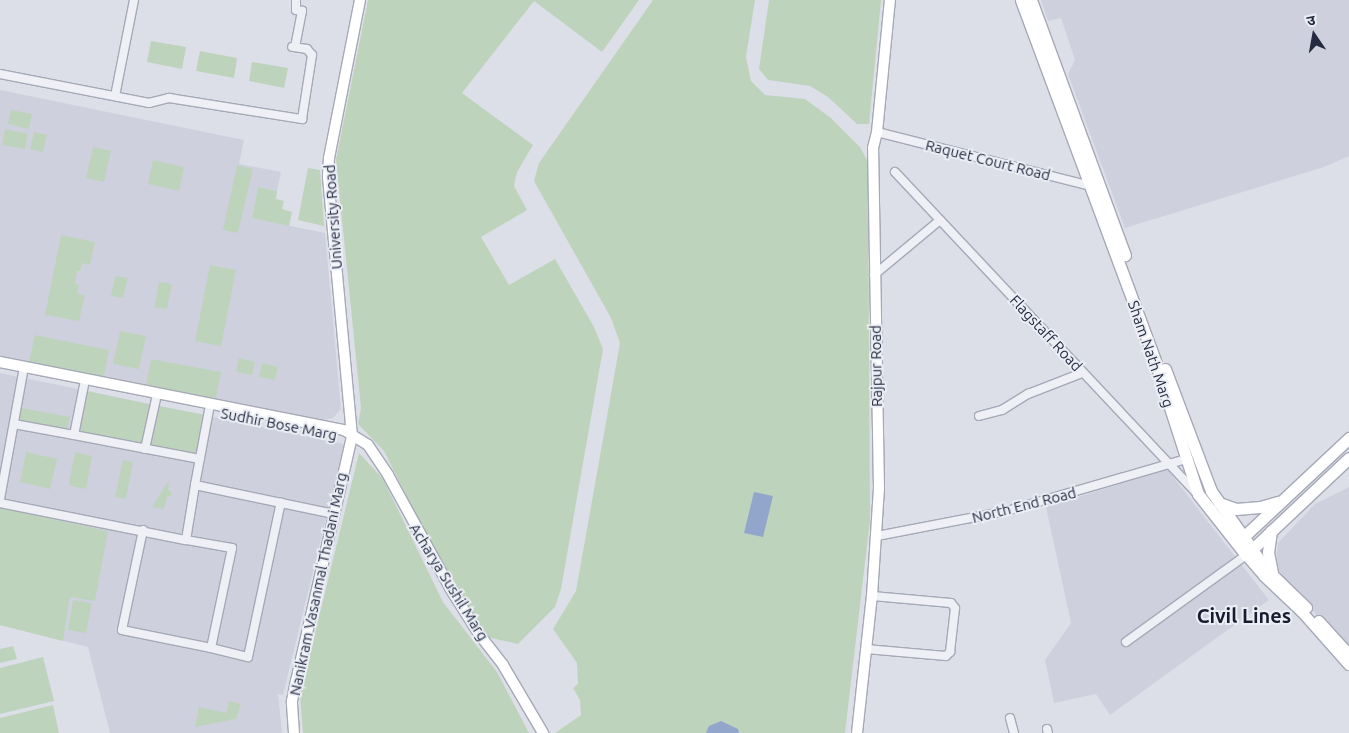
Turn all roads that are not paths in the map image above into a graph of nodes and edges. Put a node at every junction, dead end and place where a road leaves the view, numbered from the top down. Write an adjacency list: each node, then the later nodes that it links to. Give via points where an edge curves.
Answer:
1 (134, 0): 8 (street)
2 (296, 0): 8 (street, via 296,10 302,11 293,47 307,50 312,55 302,119 169,98 149,103)
3 (360, 0): 24 (street, University Road, via 328,176)
4 (890, 0): 9 (street, Rajpur Road)
5 (1021, 0): 11 (main road, Sham Nath Marg)
6 (1031, 0): 11 (main road, Sham Nath Marg)
7 (0, 74): 8 (street)
8 (115, 96)
9 (877, 132): 11 (street, Raquet Court Road); 13 (street, Rajpur Road, via 873,148)
10 (895, 172): 12 (street, Flagstaff Road)
11 (1095, 186): 29 (main road, Sham Nath Marg); 37 (main road, Sham Nath Marg, via 1191,442)
12 (940, 220): 13 (street); 16 (street, Flagstaff Road)
13 (874, 275): 41 (street, Rajpur Road, via 879,488)
14 (0, 362): 24 (street, Sudhir Bose Marg, via 344,430)
15 (0, 368): 17 (street, Sudhir Bose Marg)
16 (1082, 373): 21 (street, via 1028,394 1002,410); 30 (street, Flagstaff Road)
17 (23, 376): 18 (street, Sudhir Bose Marg); 22 (street)
18 (84, 385): 19 (street, Sudhir Bose Marg); 23 (street)
19 (156, 399): 20 (street, Sudhir Bose Marg); 26 (street)
20 (209, 410): 24 (street, Sudhir Bose Marg); 28 (street)
21 (979, 416)
22 (14, 424): 23 (street); 33 (street)
23 (74, 435): 26 (street)
24 (352, 436): 38 (street, Nanikram Vasanmal Thadani Marg); 54 (street, Acharya Sushil Marg, via 368,445 388,475 450,588 503,665)
25 (1349, 438): 34 (main road)
26 (145, 449): 28 (street)
27 (1349, 458): 40 (main road)
28 (200, 460): 31 (street)
29 (1186, 460): 30 (street, North End Road); 32 (main road, Sham Nath Marg)
30 (1169, 466): 32 (street, Flagstaff Road); 41 (street, North End Road, via 1007,511)
31 (195, 485): 35 (street); 42 (street)
32 (1198, 494): 43 (main road, Sham Nath Marg)
33 (0, 499)
34 (1282, 501): 37 (main road, via 1260,508 1236,509); 43 (main road)
35 (281, 502): 38 (street); 48 (street, via 248,657)
36 (0, 503): 39 (street)
37 (1219, 503): 43 (main road, Sham Nath Marg)
38 (334, 514): 53 (street, Nanikram Vasanmal Thadani Marg, via 292,701)
39 (143, 530): 42 (street); 48 (street, via 122,630)
40 (1271, 531): 44 (main road); 45 (main road, via 1268,552)
41 (877, 536): 46 (street, Rajpur Road)
42 (186, 540): 48 (street, via 232,548)
43 (1240, 541): 44 (main road, Sham Nath Marg)
44 (1249, 552): 45 (street, Sham Nath Marg); 47 (street); 51 (street, Sham Nath Marg, via 1264,576 1302,612)
45 (1272, 574): 50 (street, Sham Nath Marg)
46 (872, 596): 49 (street, Rajpur Road); 49 (street, via 951,603 955,608 950,652 946,656)
47 (1126, 642)
48 (211, 648)
49 (866, 649): 55 (street, Rajpur Road)
50 (1349, 654)
51 (1349, 665)
52 (1010, 718): 56 (street)
53 (294, 733)
54 (543, 733)
55 (857, 733)
56 (1014, 733)

